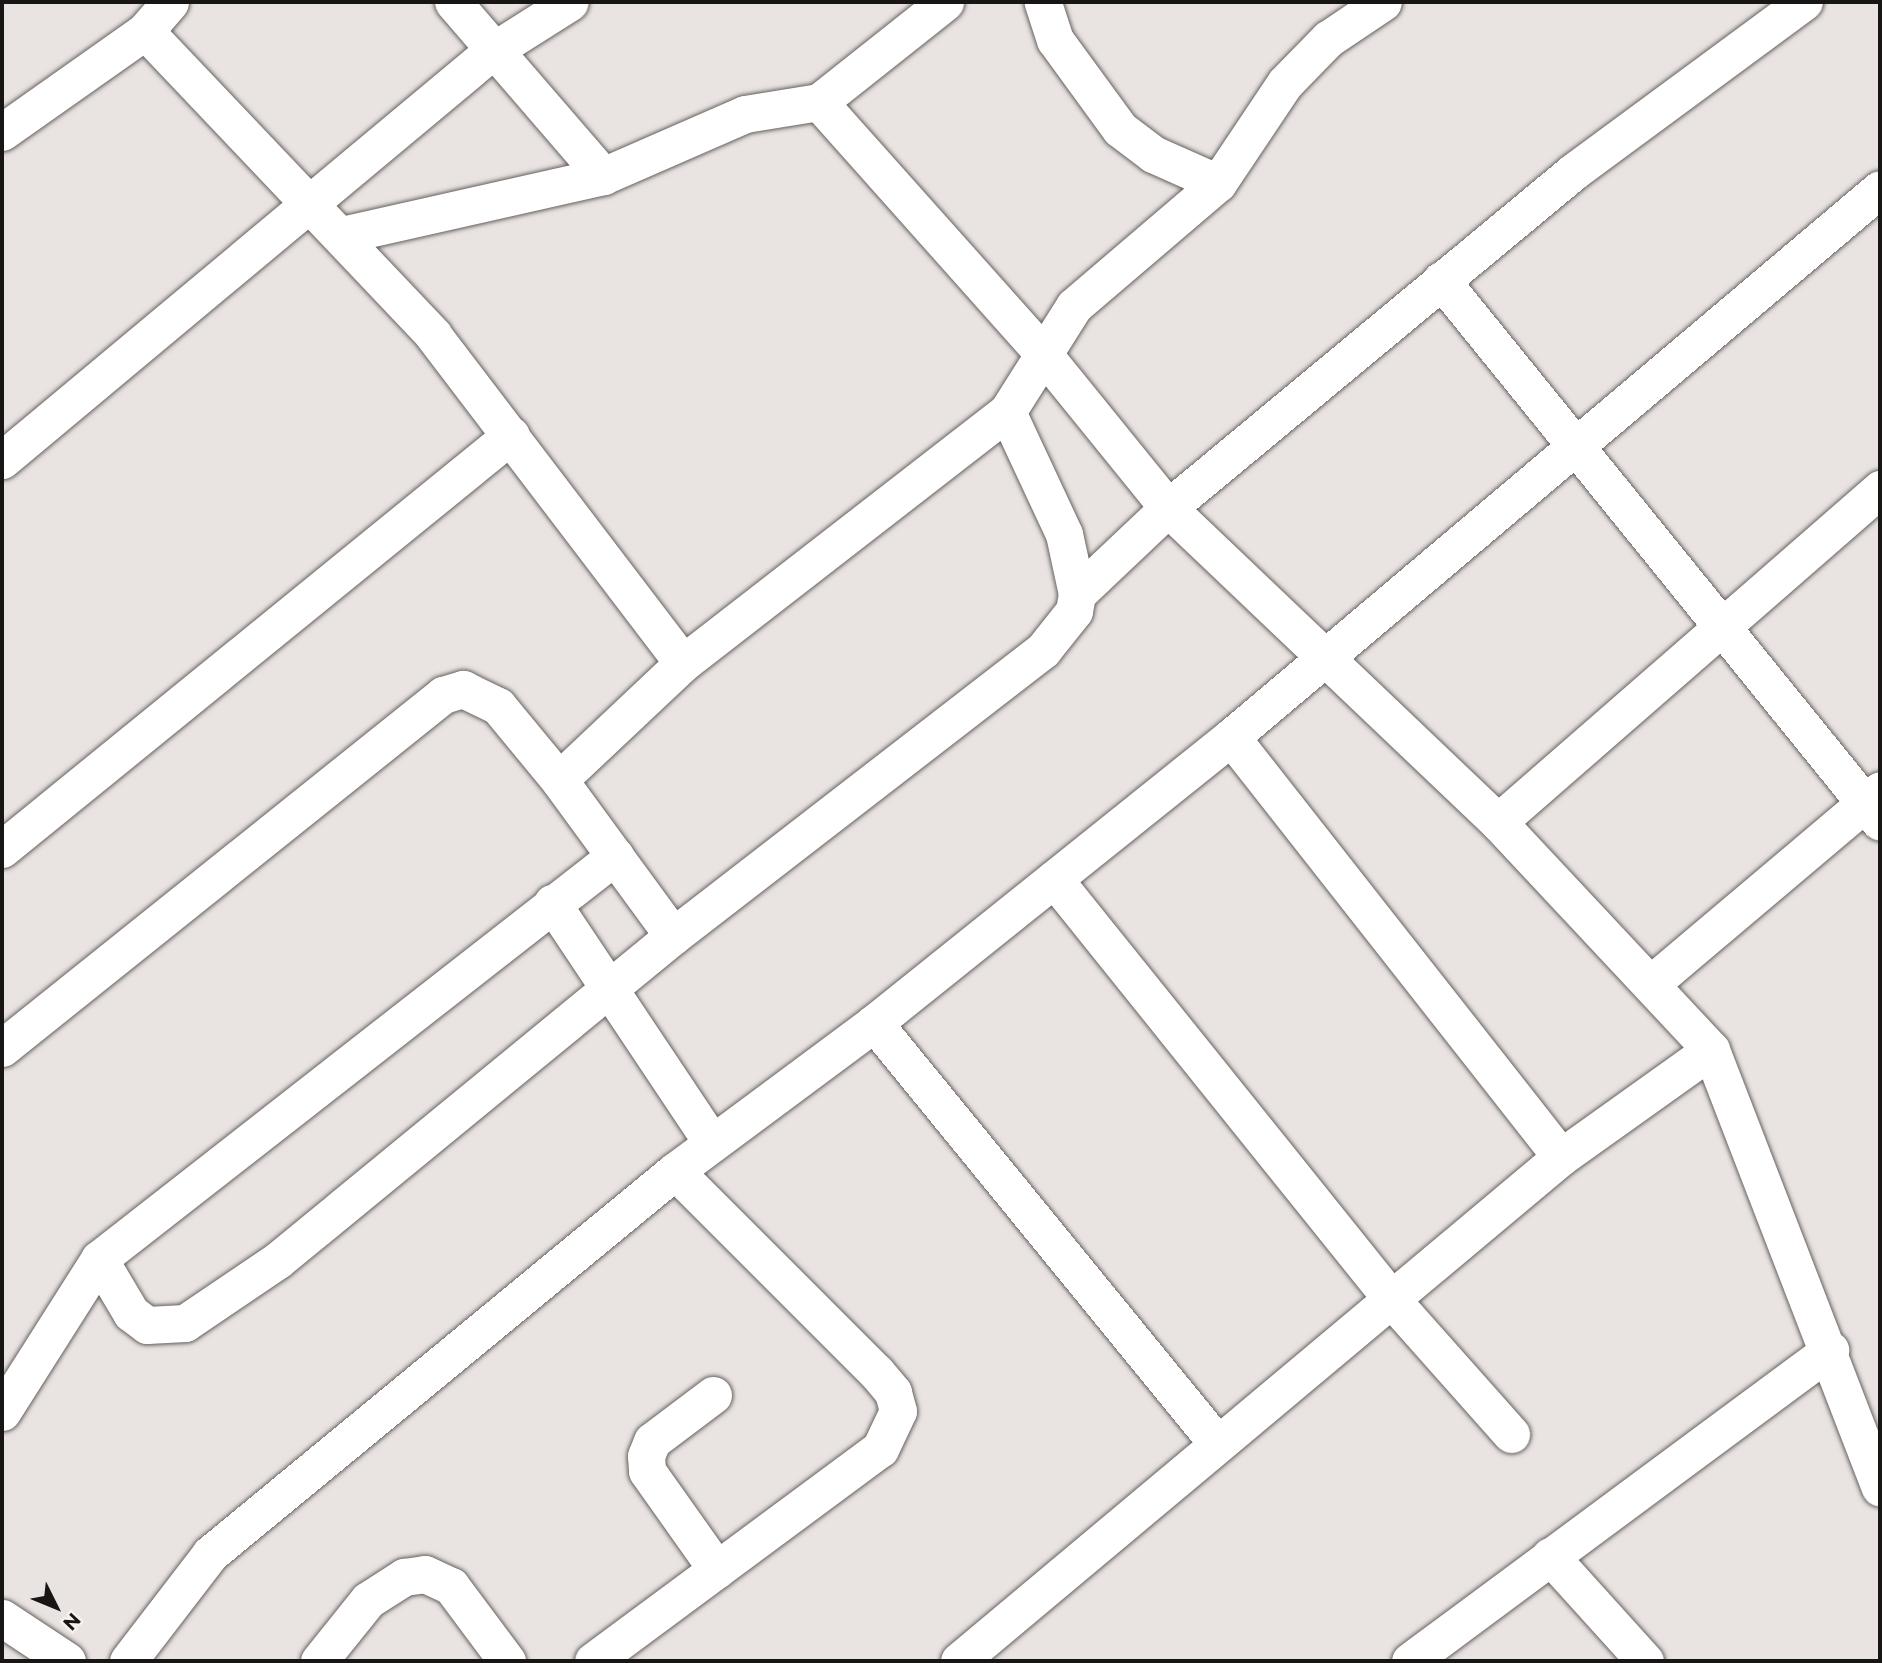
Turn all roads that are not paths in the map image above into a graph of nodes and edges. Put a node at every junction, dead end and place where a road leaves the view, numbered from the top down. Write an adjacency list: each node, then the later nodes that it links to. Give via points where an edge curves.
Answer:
1 (170, 2): 8 (street)
2 (453, 2): 9 (street)
3 (570, 2): 9 (street)
4 (945, 2): 10 (street)
5 (1043, 2): 13 (street, via 1055,40 1120,130 1153,154)
6 (1384, 2): 13 (street, via 1328,39 1285,83)
7 (1804, 2): 17 (street, via 1573,172)
8 (145, 31): 11 (street); 15 (street)
9 (491, 52): 12 (street); 15 (street)
10 (819, 102): 12 (street, via 745,114); 18 (street)
11 (2, 132)
12 (603, 176): 16 (street)
13 (1218, 183): 18 (street, via 1074,306)
14 (1880, 189): 21 (street)
15 (314, 204): 16 (street); 22 (street)
16 (342, 235): 20 (street, via 433,335)
17 (1441, 280): 21 (street); 24 (street)
18 (1045, 356): 19 (street); 24 (street)
19 (1007, 412): 25 (street, via 1064,534); 28 (street)
20 (511, 436): 28 (street); 33 (street)
21 (1581, 445): 26 (street); 27 (street)
22 (2, 460)
23 (1880, 489): 26 (street)
24 (1168, 508): 25 (street); 27 (street)
25 (1077, 594): 37 (street, via 1074,611 1042,650)
26 (1724, 624): 31 (street); 32 (street)
27 (1327, 656): 29 (street); 32 (street)
28 (683, 663): 30 (street)
29 (1231, 737): 35 (street); 44 (street)
30 (559, 780): 34 (street); 41 (street, via 498,706 463,689 443,695)
31 (1875, 805): 38 (street)
32 (1498, 822): 38 (street)
33 (2, 849)
34 (615, 856): 36 (street); 37 (street)
35 (1054, 879): 40 (street); 47 (street)
36 (552, 902): 39 (street); 46 (street)
37 (673, 936): 39 (street)
38 (1653, 982): 42 (street)
39 (609, 988): 43 (street); 46 (street, via 278,1260 185,1323 147,1325)
40 (874, 1023): 43 (street); 52 (street)
41 (2, 1048)
42 (1711, 1050): 44 (street); 48 (street)
43 (712, 1143): 45 (street)
44 (1561, 1157): 47 (street)
45 (675, 1171): 55 (street, via 876,1372 893,1392 898,1411 880,1449); 58 (street, via 210,1553)
46 (99, 1259): 50 (street)
47 (1393, 1301): 51 (street); 52 (street)
48 (1830, 1350): 53 (street); 54 (street)
49 (713, 1395): 55 (street, via 652,1441 646,1456 648,1471)
50 (2, 1412)
51 (1511, 1434)
52 (1216, 1442): 62 (street)
53 (1880, 1487)
54 (1550, 1556): 63 (street); 64 (street)
55 (717, 1570): 61 (street)
56 (2, 1618): 57 (street)
57 (67, 1661)
58 (128, 1661)
59 (319, 1661): 60 (street, via 368,1600 404,1577 425,1574 451,1586)
60 (508, 1661)
61 (593, 1661)
62 (959, 1661)
63 (1410, 1661)
64 (1645, 1661)

